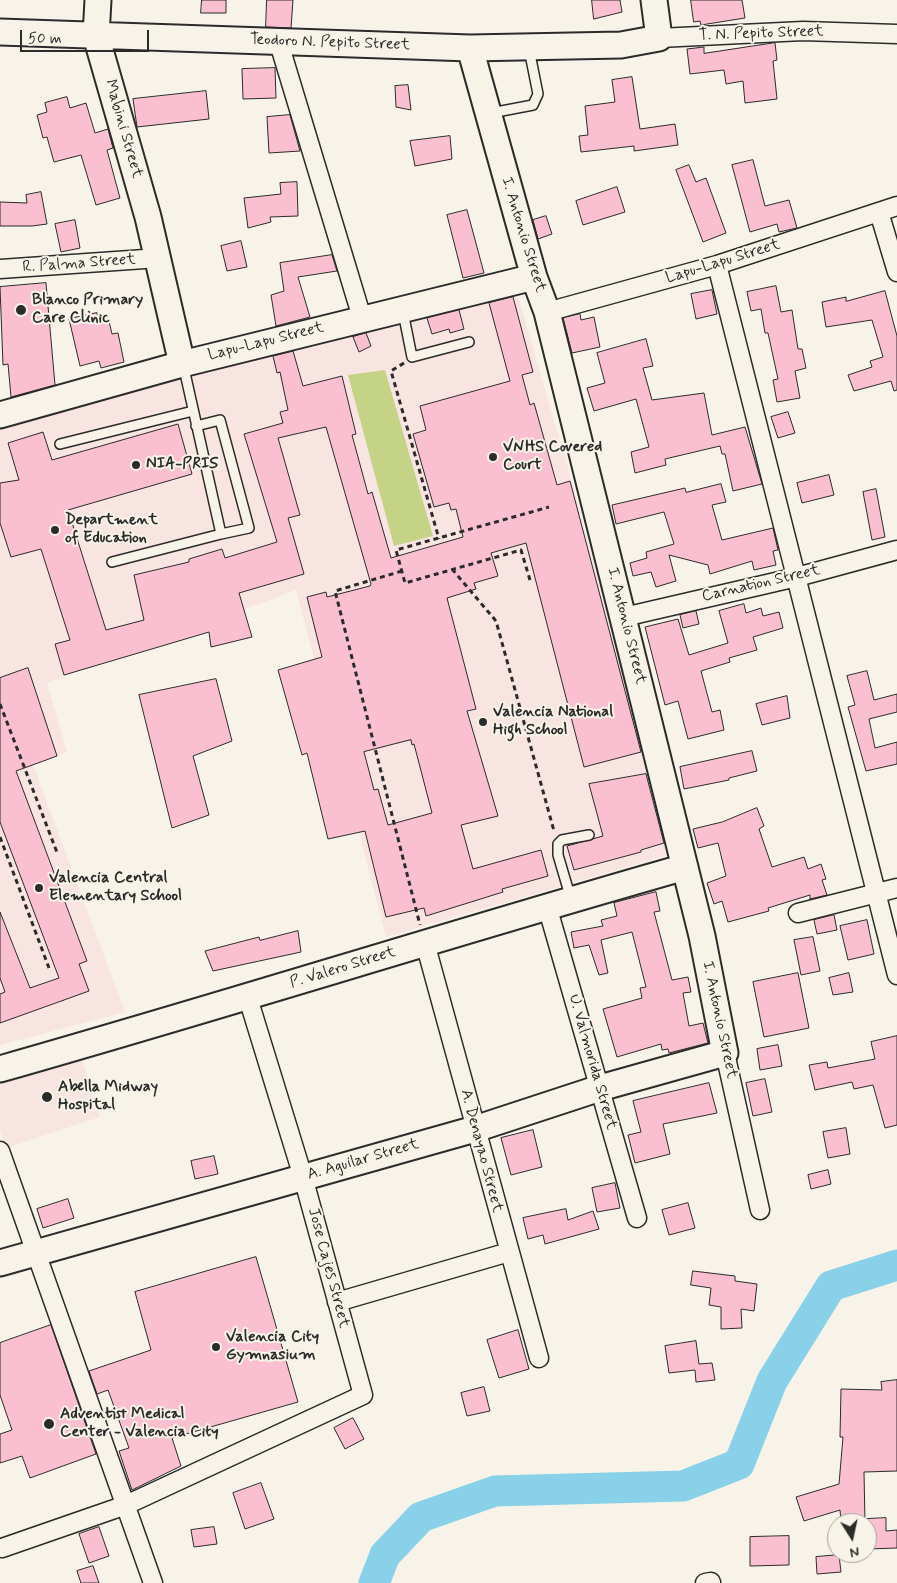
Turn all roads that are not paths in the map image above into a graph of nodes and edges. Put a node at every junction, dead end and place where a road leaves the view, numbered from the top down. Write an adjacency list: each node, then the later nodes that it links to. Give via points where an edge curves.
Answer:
1 (98, 0): 5 (street, Mabini Street)
2 (654, 0): 6 (street)
3 (0, 32): 5 (street, Teodoro N. Pepito Street)
4 (897, 34): 6 (street, T. N. Pepito Street, via 803,31)
5 (96, 36): 7 (street, Teodoro N. Pepito Street); 13 (street, Mabini Street)
6 (659, 38): 9 (street, Teodoro N. Pepito Street, via 621,44)
7 (278, 40): 8 (street, Teodoro N. Pepito Street); 20 (street)
8 (470, 48): 9 (street, Teodoro N. Pepito Street); 10 (street, I. Antonio Street)
9 (529, 48): 10 (lane, via 538,94 533,106)
10 (488, 114): 17 (street, I. Antonio Street)
11 (897, 206): 12 (street, Lapu-Lapu Street)
12 (879, 212): 14 (street, Lapu-Lapu Street); 16 (street)
13 (159, 258): 15 (street, R. Palma Street); 22 (street, Mabini Street)
14 (717, 265): 19 (street, Lapu-Lapu Street); 30 (street)
15 (0, 269)
16 (897, 272)
17 (534, 277): 18 (street, Lapu-Lapu Street); 19 (street, I. Antonio Street)
18 (402, 308): 20 (street, Lapu-Lapu Street); 21 (lane, via 412,357)
19 (547, 312): 31 (street, I. Antonio Street)
20 (362, 318): 22 (street, Lapu-Lapu Street)
21 (468, 342)
22 (182, 364): 23 (lane); 24 (street, Lapu-Lapu Street)
23 (193, 411): 25 (lane); 26 (lane)
24 (0, 415)
25 (196, 426): 27 (lane); 27 (lane, via 220,420 249,528)
26 (60, 444)
27 (222, 534): 29 (lane)
28 (897, 550): 30 (street, Carnation Street)
29 (112, 562)
30 (797, 577): 31 (street, Carnation Street); 35 (street)
31 (624, 617): 33 (street, I. Antonio Street)
32 (589, 835): 36 (lane, via 562,840 558,844 558,856)
33 (685, 867): 36 (street, P. Valero Street); 42 (street, I. Antonio Street)
34 (897, 888): 35 (street)
35 (875, 894): 38 (street); 40 (street)
36 (571, 899): 37 (street, P. Valero Street)
37 (547, 906): 39 (street, P. Valero Street); 44 (street, U. Valmorida Street)
38 (798, 913)
39 (425, 943): 41 (street, P. Valero Street); 45 (street, A. Denayao Street)
40 (897, 975)
41 (248, 998): 43 (street, P. Valero Street); 47 (street, Jose Cajes Street)
42 (725, 1052): 44 (street, A. Aguilar Street); 48 (street, I. Antonio Street)
43 (0, 1069)
44 (600, 1088): 45 (street, A. Aguilar Street); 49 (street, U. Valmorida Street)
45 (475, 1129): 47 (street, A. Aguilar Street); 51 (street, A. Denayao Street)
46 (0, 1151): 50 (street)
47 (303, 1177): 50 (street, A. Aguilar Street); 53 (street, Jose Cajes Street)
48 (760, 1210)
49 (637, 1218)
50 (34, 1252): 52 (street, A. Aguilar Street); 55 (street)
51 (509, 1252): 53 (street); 54 (street, A. Denayao Street)
52 (0, 1263)
53 (337, 1302): 55 (street, Jose Cajes Street, via 362,1395)
54 (539, 1358)
55 (126, 1505): 56 (street); 57 (street)
56 (2, 1548)
57 (153, 1583)

